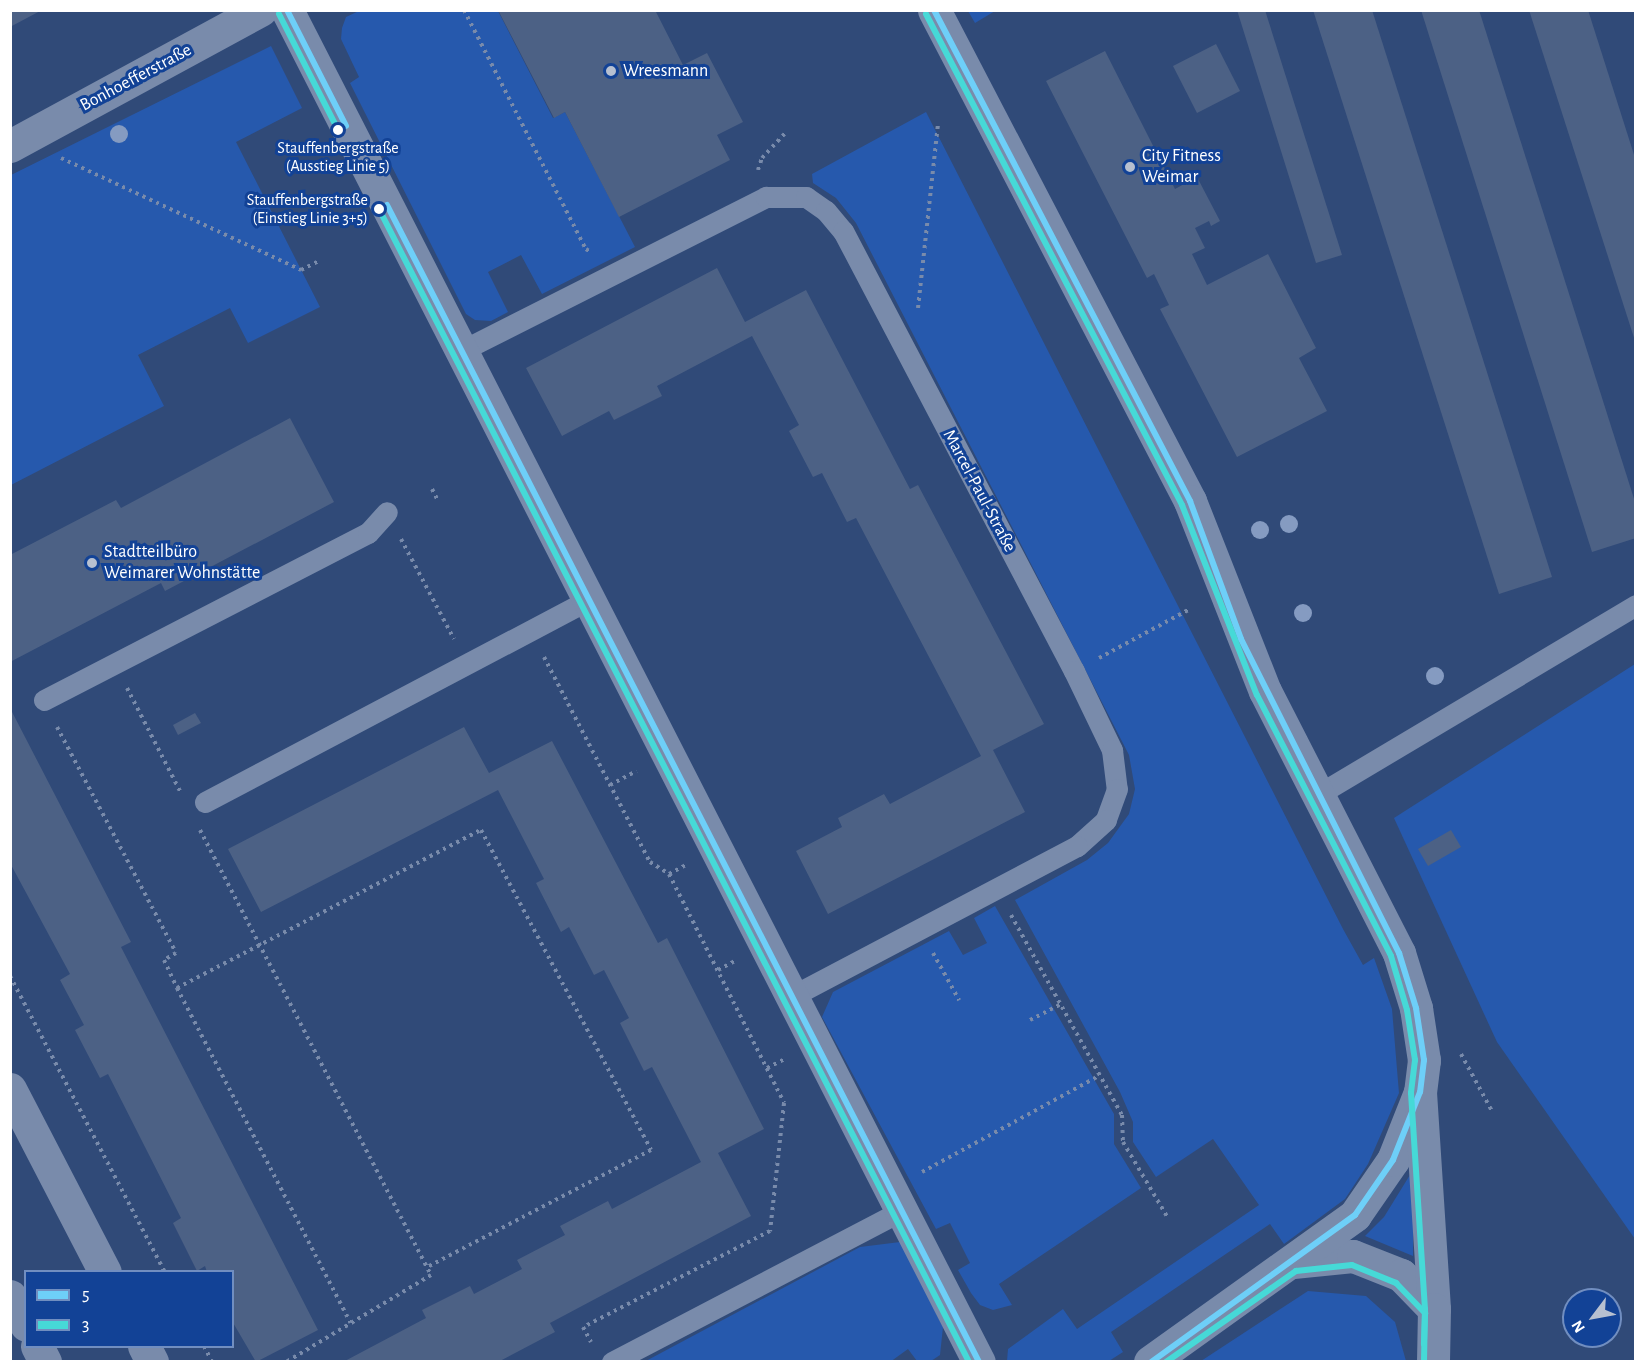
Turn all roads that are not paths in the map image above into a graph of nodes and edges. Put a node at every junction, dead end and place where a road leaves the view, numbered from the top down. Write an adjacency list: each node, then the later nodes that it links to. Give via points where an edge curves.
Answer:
1 (261, 10): 4 (street, Bonhoefferstraße)
2 (287, 10): 5 (street)
3 (934, 10): 10 (street, via 1190,501 1241,639)
4 (24, 138)
5 (461, 351): 7 (street); 12 (lane, Marcel-Paul-Straße, via 766,197 806,197 826,211 843,231 1074,671 1112,750 1117,789 1106,820 1077,846)
6 (387, 512): 9 (lane, via 368,533)
7 (588, 600): 11 (lane); 12 (street)
8 (1635, 605): 10 (lane)
9 (44, 700)
10 (1319, 794): 14 (street, via 1399,953 1416,1008 1422,1050)
11 (205, 802)
12 (792, 997): 15 (street)
13 (10, 1089): 17 (street)
14 (1420, 1092): 16 (street, via 1393,1160 1355,1215); 19 (street)
15 (896, 1200): 23 (lane); 26 (street)
16 (1293, 1262): 19 (street, via 1353,1256 1401,1275); 27 (street)
17 (104, 1270)
18 (10, 1296): 20 (street)
19 (1434, 1309): 28 (street)
20 (24, 1321)
21 (38, 1348): 24 (street)
22 (145, 1348): 25 (street)
23 (604, 1357)
24 (45, 1362)
25 (152, 1362)
26 (979, 1362)
27 (1150, 1362)
28 (1432, 1362)

